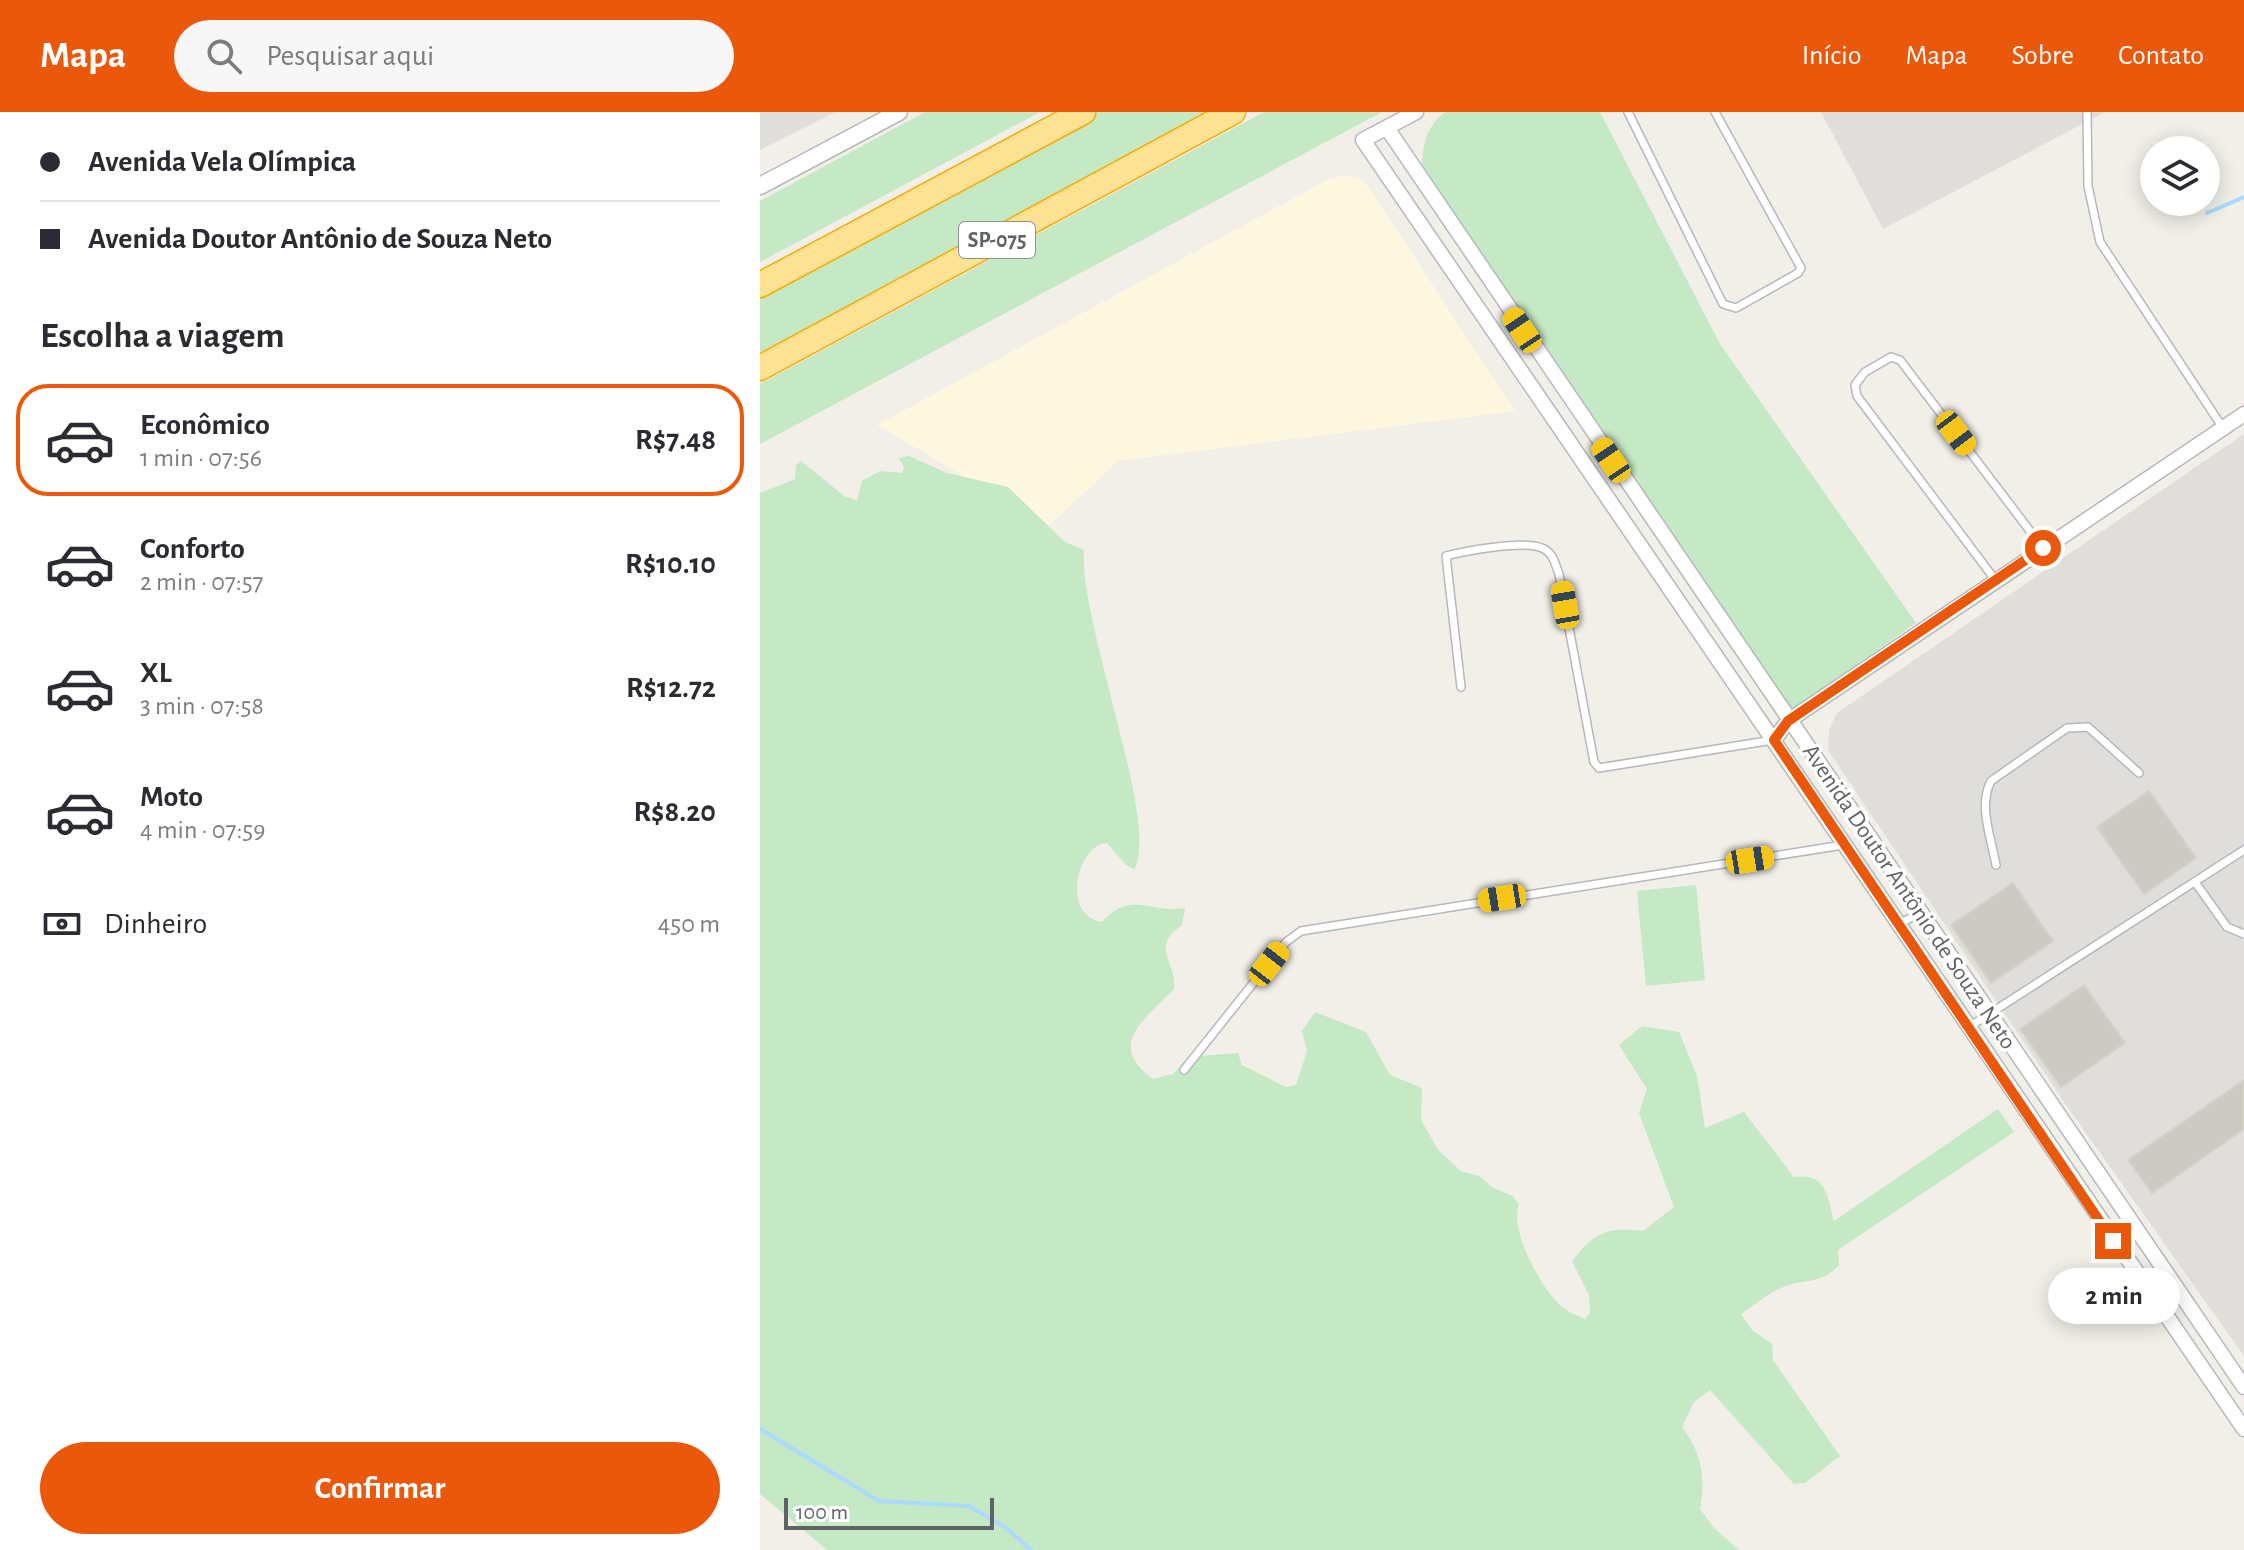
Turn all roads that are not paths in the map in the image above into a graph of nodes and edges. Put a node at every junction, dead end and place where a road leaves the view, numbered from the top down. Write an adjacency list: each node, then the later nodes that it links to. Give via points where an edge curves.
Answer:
1 (899, 112): 9 (street)
2 (1083, 112): 11 (highway)
3 (1233, 112): 13 (highway, SP-075)
4 (1416, 112): 8 (street)
5 (1628, 112): 6 (lane, via 1723,304 1736,308 1801,268)
6 (1715, 112)
7 (2087, 112): 15 (lane, via 2088,186 2100,242)
8 (1387, 128): 10 (street, Avenida Doutor Antônio de Souza Neto); 12 (street, Avenida Doutor Antônio de Souza Neto, via 1363,140)
9 (760, 186)
10 (1486, 277): 12 (street); 19 (street, Avenida Doutor Antônio de Souza Neto)
11 (760, 285)
12 (1467, 291): 20 (street, Avenida Doutor Antônio de Souza Neto)
13 (760, 368)
14 (2244, 414): 15 (street)
15 (2223, 428): 16 (street)
16 (2043, 548): 17 (street); 17 (lane, via 1900,360 1891,357 1865,372 1855,385 1857,396)
17 (1996, 581): 19 (street)
18 (1461, 687): 20 (lane, via 1446,556 1541,547 1552,554 1559,574 1599,768)
19 (1788, 721): 20 (street); 26 (street, Avenida Doutor Antônio de Souza Neto)
20 (1774, 740): 22 (street, Avenida Doutor Antônio de Souza Neto)
21 (2139, 773): 24 (lane, via 2088,727 2067,728 1991,781 1985,807)
22 (1843, 845): 27 (street, Avenida Doutor Antônio de Souza Neto); 31 (lane, via 1301,931 1286,942)
23 (2244, 850): 25 (lane)
24 (1996, 865)
25 (2195, 882): 28 (lane, via 2227,927); 29 (lane)
26 (1920, 913): 27 (lane); 29 (street, Avenida Doutor Antônio de Souza Neto)
27 (1899, 924): 30 (street, Avenida Doutor Antônio de Souza Neto)
28 (2244, 934)
29 (1990, 1015): 30 (lane); 32 (street, Avenida Doutor Antônio de Souza Neto)
30 (1969, 1027): 33 (street, Avenida Doutor Antônio de Souza Neto)
31 (1184, 1070)
32 (2244, 1387)
33 (2244, 1429)

